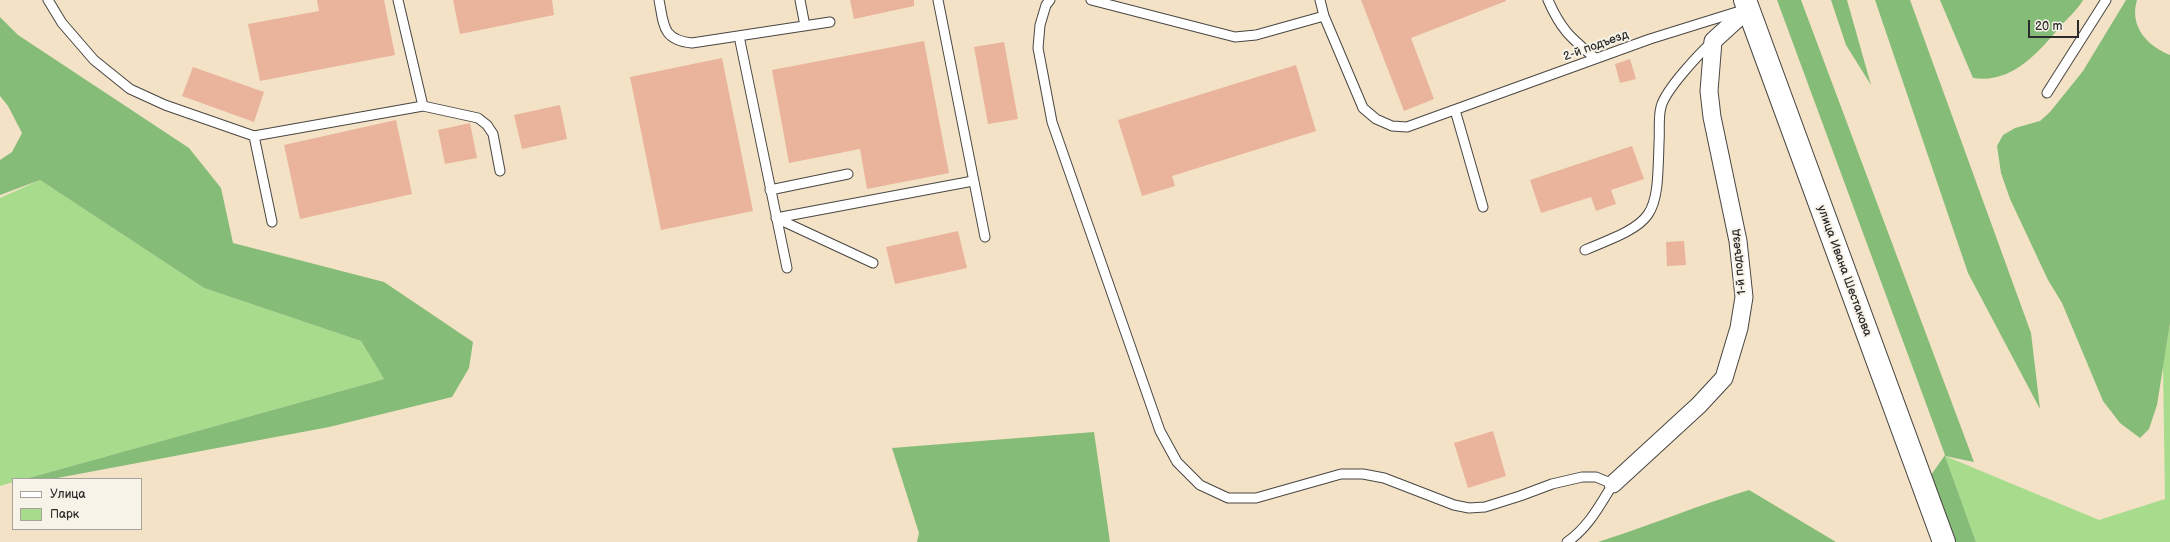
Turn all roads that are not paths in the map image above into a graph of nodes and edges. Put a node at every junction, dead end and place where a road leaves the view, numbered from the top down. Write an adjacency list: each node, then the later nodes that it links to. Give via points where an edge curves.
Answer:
1 (48, 0): 21 (lane, via 76,41 94,60 130,89 165,105)
2 (398, 0): 19 (lane)
3 (659, 0): 15 (lane, via 665,29 670,37 681,42 692,43)
4 (800, 0): 14 (lane)
5 (938, 0): 24 (lane)
6 (1050, 0): 33 (lane, via 1040,25 1038,48 1052,122 1160,431 1177,462 1200,485 1228,498 1256,498 1342,474 1363,474 1384,478 1454,505 1469,508 1485,507 1582,476)
7 (1091, 0): 12 (lane, via 1235,37 1256,35)
8 (1320, 0): 12 (lane, 2-й подъезд)
9 (1548, 0): 17 (lane, via 1567,35)
10 (2106, 0): 18 (lane)
11 (1746, 4): 16 (street); 17 (lane, 2-й подъезд); 35 (main road, улица Ивана Шестакова)
12 (1324, 16): 20 (lane, 2-й подъезд, via 1363,108 1376,119 1392,126 1408,128)
13 (830, 22): 14 (lane)
14 (805, 26): 15 (lane)
15 (739, 36): 25 (lane)
16 (1713, 41): 30 (lane, via 1669,92 1661,107 1658,182 1653,208 1642,224); 33 (street, 1-й подъезд, via 1709,91 1738,241 1744,297 1739,328 1724,378 1699,406)
17 (1595, 58): 20 (lane, 2-й подъезд)
18 (2047, 93)
19 (423, 106): 21 (lane); 22 (lane, via 478,118 487,125 493,134)
20 (1455, 110): 26 (lane)
21 (254, 136): 28 (lane)
22 (500, 171)
23 (848, 174): 25 (lane)
24 (973, 181): 27 (lane); 29 (lane)
25 (770, 190): 27 (lane)
26 (1483, 208)
27 (776, 218): 31 (lane); 32 (lane)
28 (272, 222)
29 (984, 237)
30 (1585, 250)
31 (873, 263)
32 (787, 268)
33 (1613, 484): 34 (lane, via 1588,522)
34 (1567, 542)
35 (1944, 542)

